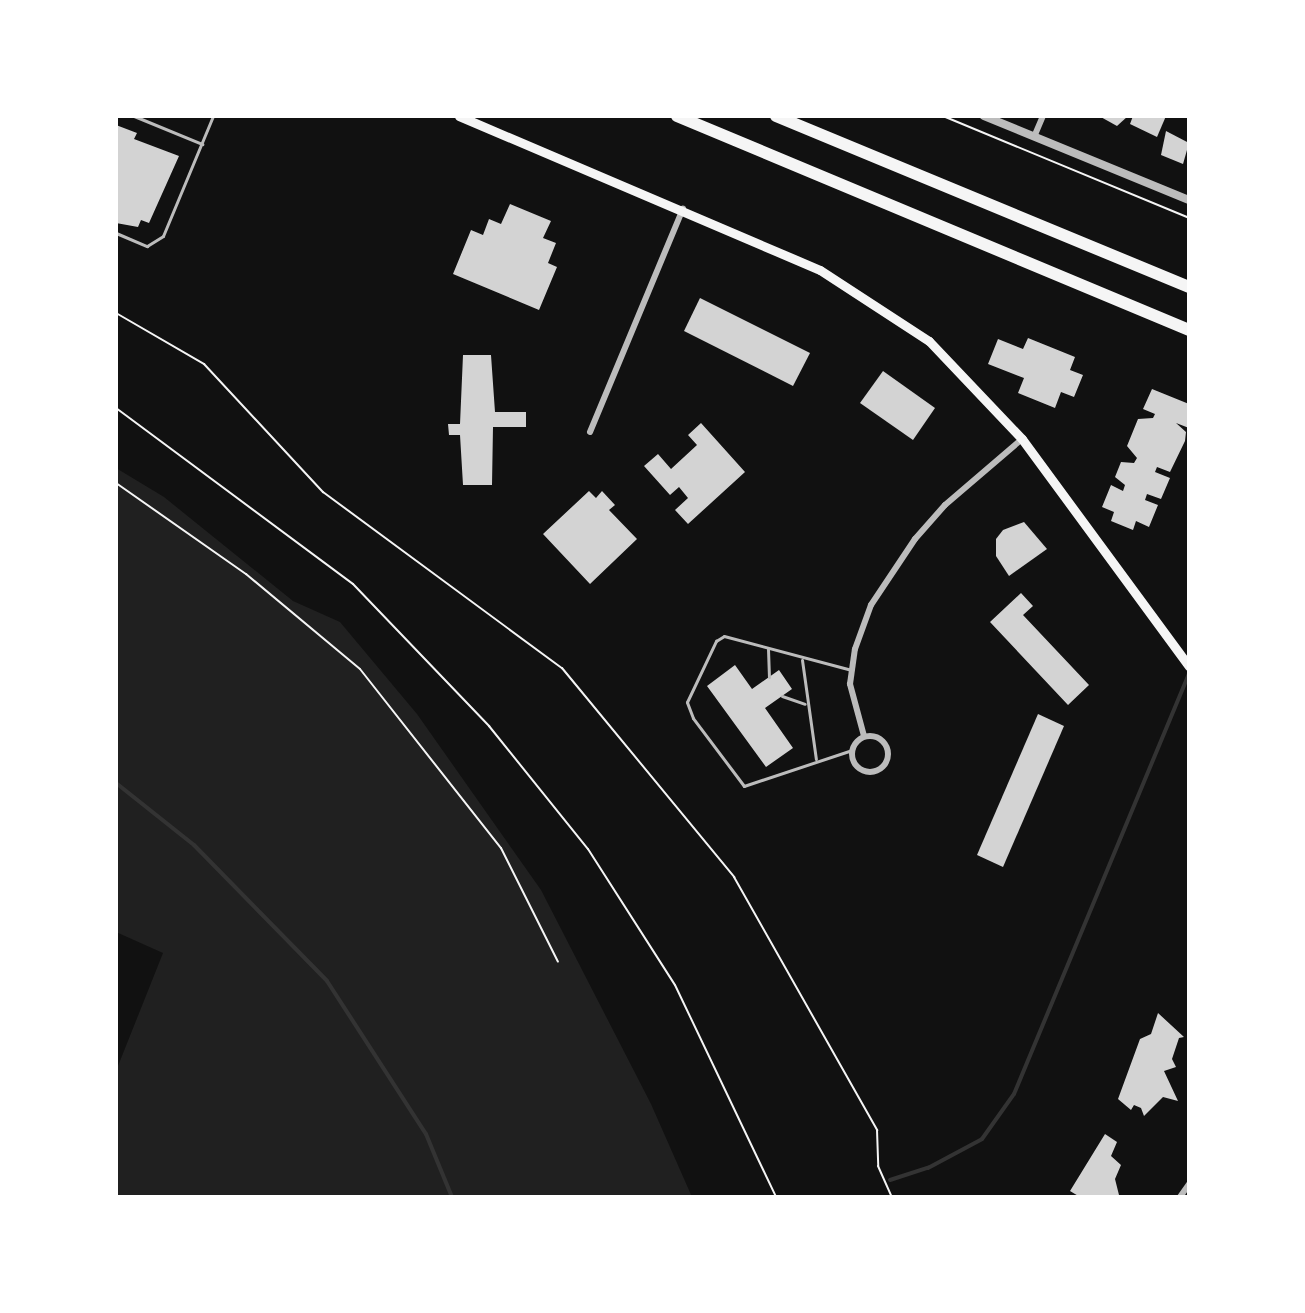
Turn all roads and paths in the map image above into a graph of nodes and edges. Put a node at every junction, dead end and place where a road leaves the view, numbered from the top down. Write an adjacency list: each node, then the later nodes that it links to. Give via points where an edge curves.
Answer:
1 (134, 116): 10 (lane)
2 (213, 116): 10 (lane)
3 (459, 116): 12 (main road)
4 (677, 116): 17 (highway)
5 (776, 116): 15 (highway)
6 (943, 116): 13 (path)
7 (984, 116): 9 (street)
8 (1043, 116): 9 (street)
9 (1034, 137): 11 (street)
10 (202, 144): 14 (lane, via 160,240 143,246)
11 (1189, 200)
12 (683, 209): 19 (street); 20 (main road, via 820,270 902,322 956,365)
13 (1189, 218)
14 (116, 233)
15 (1189, 287)
16 (116, 313): 37 (path, via 204,364 323,492 562,668 734,877 877,1130 878,1166)
17 (1189, 330)
18 (116, 408): 36 (path, via 353,584 489,726 588,849 675,985)
19 (590, 432)
20 (1022, 439): 24 (main road); 25 (street, via 945,505 915,539 871,605)
21 (116, 483): 33 (path, via 246,574 360,669 501,848)
22 (768, 649): 23 (lane); 26 (lane); 31 (lane, via 719,637 689,688 688,709 744,786)
23 (802, 660): 25 (lane); 28 (lane)
24 (1189, 666)
25 (852, 670): 29 (street, via 857,720)
26 (769, 677)
27 (782, 696): 28 (lane)
28 (807, 704): 31 (lane)
29 (864, 736): 30 (street); 30 (street, via 886,745 888,757 881,768 859,768)
30 (852, 750): 31 (lane)
31 (816, 760)
32 (1189, 943): 34 (lane)
33 (558, 962)
34 (1189, 986)
35 (1189, 1184): 38 (street)
36 (776, 1197)
37 (892, 1197)
38 (1180, 1197)

